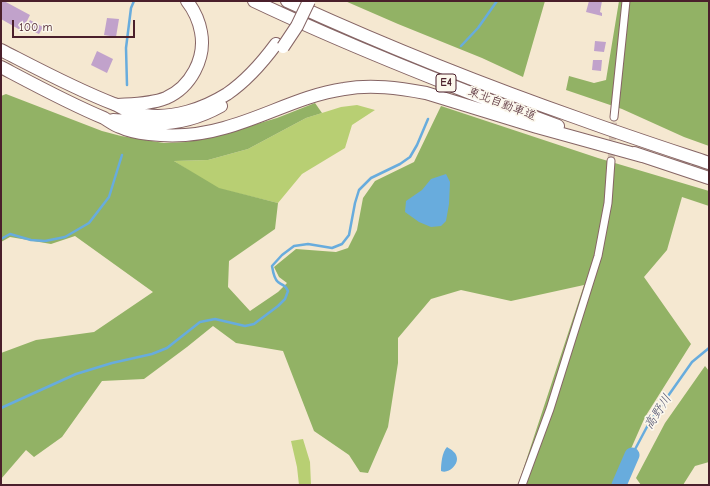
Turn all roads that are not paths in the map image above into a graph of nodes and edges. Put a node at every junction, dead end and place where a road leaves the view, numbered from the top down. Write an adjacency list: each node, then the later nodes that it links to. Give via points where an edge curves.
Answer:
1 (187, 1): 11 (highway, via 198,19 202,45 201,57 191,78 168,97 157,101)
2 (254, 1): 14 (highway, 東北自動車道 / E4, via 417,72)
3 (287, 1): 9 (highway, 東北自動車道 / E4)
4 (301, 1): 7 (highway)
5 (308, 1): 7 (highway, bridge, via 297,26); 9 (highway)
6 (626, 1): 12 (street)
7 (280, 46): 11 (highway, via 238,85 221,97 194,110 170,115 146,115 131,112); 13 (highway, via 262,74 250,86 229,102 206,114 181,122 157,124)
8 (1, 50): 11 (highway, via 68,85)
9 (422, 59): 16 (highway, 東北自動車道 / E4, via 582,120)
10 (1, 67): 13 (highway, via 64,101)
11 (117, 105)
12 (614, 117)
13 (106, 119): 14 (highway, via 120,128 135,132 193,135 244,122 321,94 345,88 377,86 426,94)
14 (642, 156): 17 (highway, 東北自動車道 / E4)
15 (611, 161): 18 (street, via 608,203 598,256 550,409)
16 (709, 163)
17 (709, 178)
18 (522, 485)

